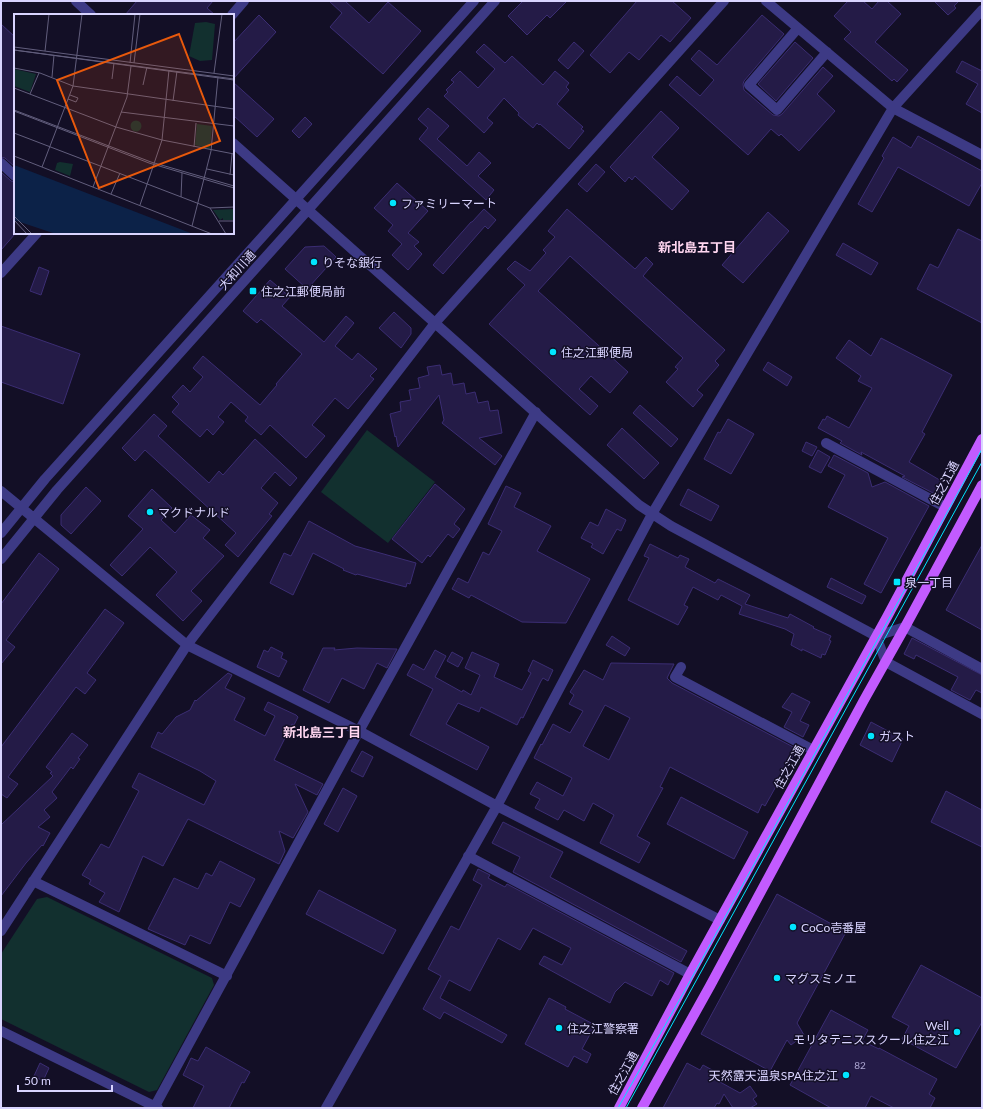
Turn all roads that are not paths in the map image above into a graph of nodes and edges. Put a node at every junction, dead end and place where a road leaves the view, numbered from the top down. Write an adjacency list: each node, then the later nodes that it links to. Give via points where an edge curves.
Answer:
1 (76, 1): 8 (street)
2 (244, 1): 9 (street)
3 (474, 1): 17 (street, 大和川通)
4 (495, 1): 18 (street, 大和川通)
5 (724, 1): 21 (street)
6 (766, 1): 10 (street)
7 (982, 10): 12 (street)
8 (90, 14)
9 (233, 14)
10 (798, 28): 11 (street); 11 (street, via 749,85 776,110)
11 (827, 52): 12 (street)
12 (893, 108): 14 (street); 29 (street)
13 (234, 144): 17 (street)
14 (982, 155)
15 (1, 163): 16 (street)
16 (14, 175)
17 (296, 199): 18 (street); 28 (street, 大和川通)
18 (308, 210): 21 (street); 30 (street, 大和川通)
19 (36, 234): 20 (street)
20 (1, 273)
21 (435, 323): 22 (street); 35 (street)
22 (536, 412): 29 (street); 40 (street)
23 (982, 439): 27 (main road, 住之江通)
24 (826, 442): 27 (street)
25 (982, 485): 33 (main road)
26 (1, 491): 28 (street)
27 (946, 507): 34 (main road, 住之江通)
28 (21, 508): 30 (street); 31 (street, 大和川通)
29 (652, 514): 34 (street); 42 (street)
30 (34, 518): 32 (street, 大和川通); 35 (street)
31 (1, 533)
32 (1, 559)
33 (905, 628): 34 (street); 36 (main road); 38 (street)
34 (876, 636): 36 (street); 41 (main road, 住之江通)
35 (187, 645): 40 (street); 44 (street)
36 (886, 662): 39 (street); 53 (main road)
37 (681, 667): 41 (street, via 675,677)
38 (982, 669)
39 (982, 714)
40 (359, 731): 42 (street); 48 (street)
41 (813, 750): 45 (main road, 住之江通)
42 (497, 806): 43 (street); 45 (street)
43 (468, 856): 47 (street); 51 (street)
44 (33, 881): 46 (street); 48 (street)
45 (720, 920): 47 (main road, 住之江通)
46 (1, 931)
47 (690, 974): 52 (main road, 住之江通)
48 (227, 976): 50 (street)
49 (1, 1031): 50 (street)
50 (155, 1107)
51 (326, 1108)
52 (619, 1108)
53 (642, 1108)

